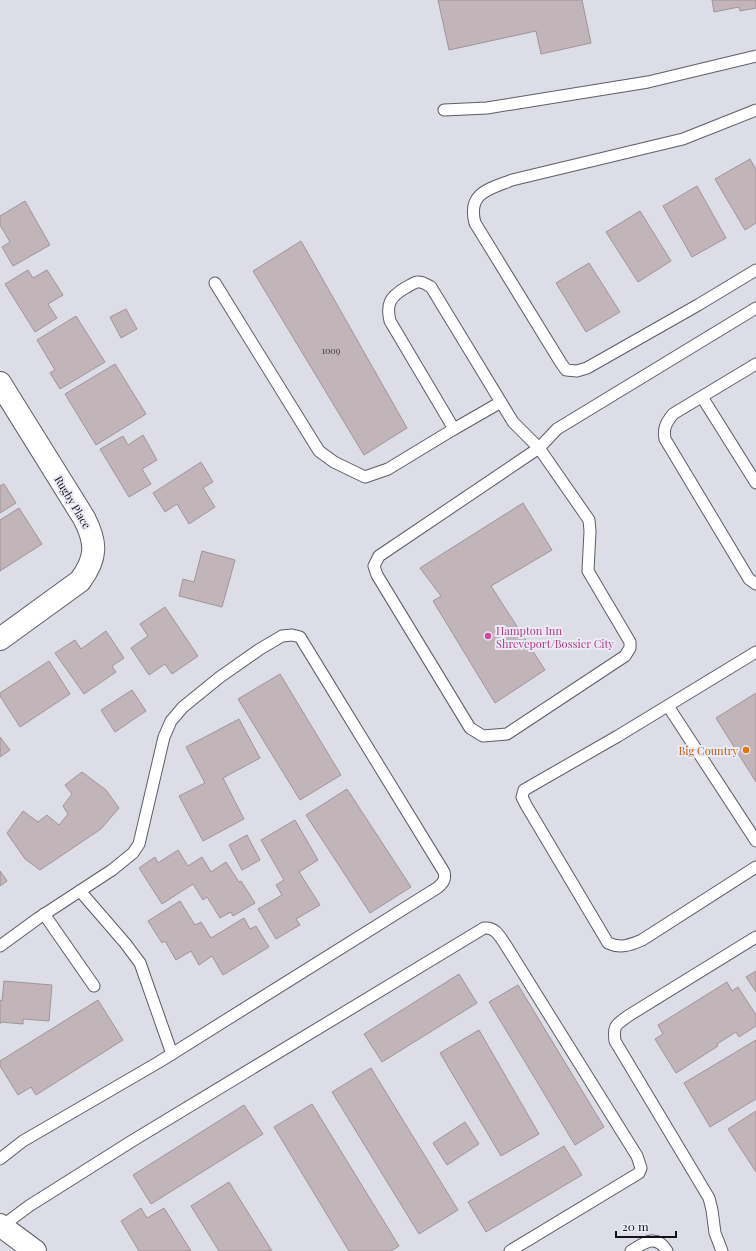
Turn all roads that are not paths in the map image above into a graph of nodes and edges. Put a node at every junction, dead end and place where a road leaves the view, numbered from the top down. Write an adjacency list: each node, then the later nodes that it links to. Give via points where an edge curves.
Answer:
1 (756, 56): 2 (lane, via 648,82 487,108)
2 (444, 110)
3 (756, 110): 4 (lane, via 683,139 512,180 479,196 473,204 473,213 475,223 566,370 577,371 587,368)
4 (756, 270)
5 (215, 284): 11 (lane, via 319,451 334,462 365,477 388,469)
6 (756, 308): 12 (lane, via 557,429)
7 (756, 364): 9 (lane)
8 (0, 383): 15 (street, Rugby Place, via 84,518 92,537 94,551 88,570 80,581)
9 (702, 397): 13 (lane); 14 (lane, via 673,414 666,423 665,440 749,578)
10 (500, 402): 11 (lane); 11 (lane, via 431,287 416,282 402,290 389,304 390,321); 12 (lane, via 513,422)
11 (454, 429)
12 (539, 448): 12 (lane, via 384,552 374,566 377,575 470,728 483,736 507,734 625,656 630,648 630,642 588,571 589,520)
13 (756, 483)
14 (756, 584)
15 (0, 639)
16 (756, 652): 17 (lane)
17 (668, 706): 18 (lane); 19 (lane, via 524,790 522,797 526,805 608,943 615,946 626,946 642,940)
18 (756, 841)
19 (756, 867)
20 (80, 891): 21 (lane); 25 (lane, via 140,963); 25 (lane, via 133,854 139,844 164,737 171,721 183,707 220,677 276,639 292,635 300,638 446,878 437,888)
21 (44, 914): 23 (lane); 24 (lane)
22 (756, 937): 32 (lane, via 628,1016 614,1031 615,1041 709,1198 715,1233)
23 (0, 946)
24 (94, 986)
25 (172, 1054): 26 (lane, via 23,1141)
26 (0, 1159)
27 (1, 1226): 28 (street); 29 (lane, via 132,1141 484,928 490,927 505,944 637,1156 640,1168 638,1173)
28 (35, 1251)
29 (510, 1251)
30 (631, 1251): 31 (lane, via 652,1240 657,1241)
31 (667, 1251)
32 (722, 1251)

